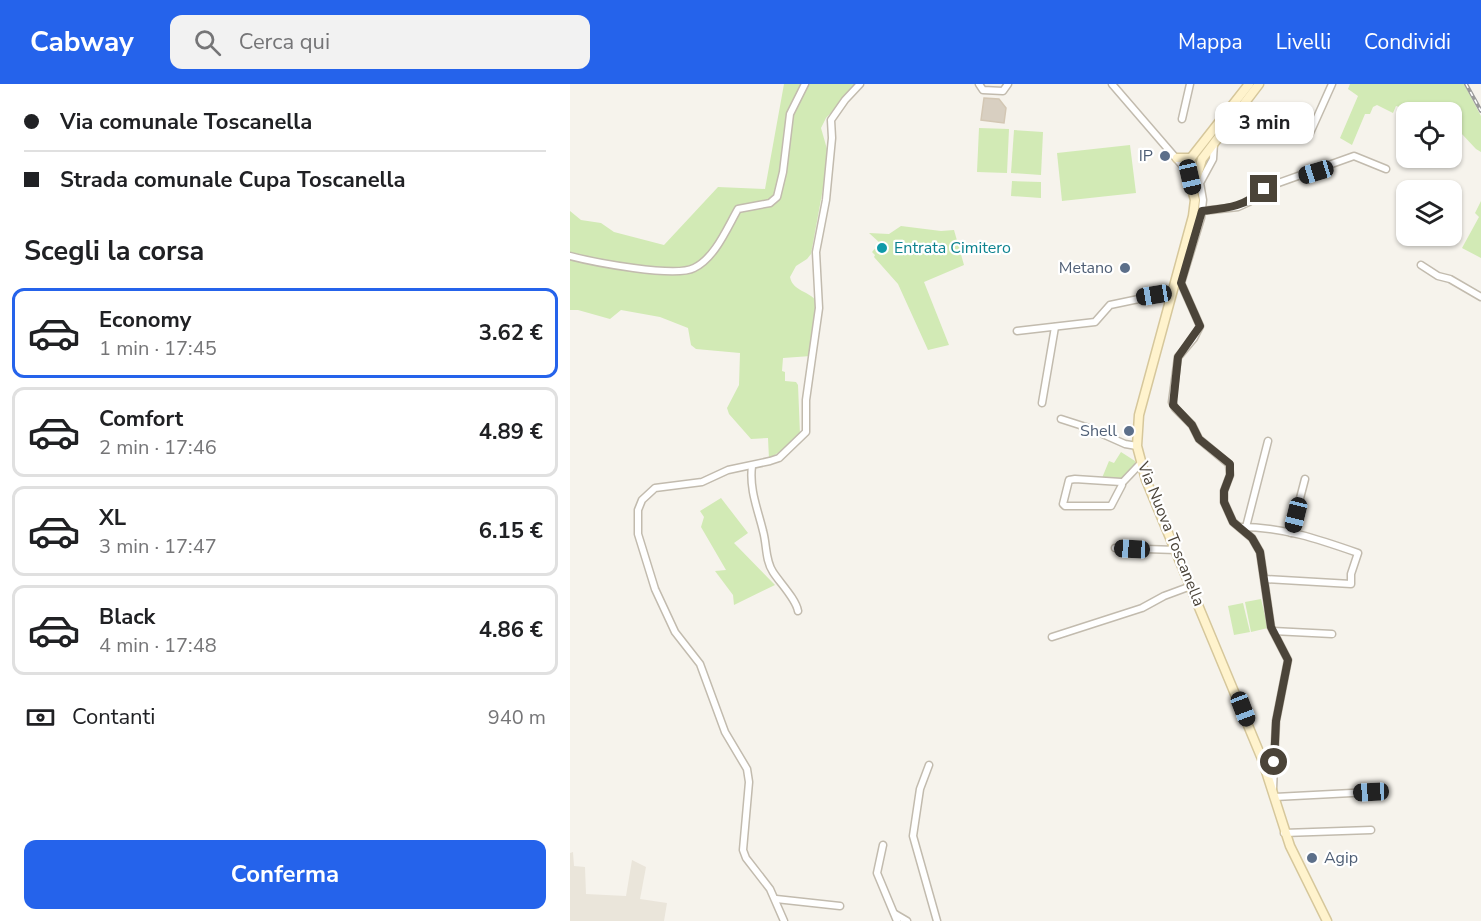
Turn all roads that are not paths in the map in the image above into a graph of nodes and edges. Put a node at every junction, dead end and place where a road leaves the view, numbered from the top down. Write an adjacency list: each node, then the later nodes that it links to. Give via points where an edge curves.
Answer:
1 (805, 84): 20 (street, via 790,114 777,197 770,203 738,209 715,249 693,270 625,268)
2 (860, 84): 31 (street, via 831,120 826,200 816,252 819,308 806,400 807,428 779,458)
3 (979, 84): 4 (street, via 983,90 996,92)
4 (1008, 84)
5 (1112, 84): 13 (street)
6 (1190, 84): 10 (street)
7 (1249, 84): 14 (main road)
8 (1259, 84): 12 (main road)
9 (1332, 84): 11 (street, via 1310,133)
10 (1182, 119)
11 (1286, 130)
12 (1214, 142): 14 (main road); 15 (street, via 1215,152)
13 (1177, 158): 14 (main road); 17 (street)
14 (1197, 160): 15 (street); 17 (main road); 18 (main road, Via Nuova Toscanella)
15 (1209, 165): 19 (street, via 1199,188)
16 (1386, 169): 19 (street, via 1354,156 1270,186 1238,207)
17 (1187, 171): 18 (main road, Via Nuova Toscanella)
18 (1194, 192): 22 (main road, Via Nuova Toscanella, via 1193,216)
19 (1202, 211): 34 (street, via 1181,283 1200,326 1178,357 1172,402 1199,439 1230,464 1224,502 1233,522)
20 (570, 256)
21 (1420, 265): 23 (street)
22 (1172, 292): 24 (street, via 1110,304 1095,322); 29 (main road, Via Nuova Toscanella, via 1140,405)
23 (1481, 297)
24 (1055, 327): 25 (street); 26 (street)
25 (1017, 331)
26 (1042, 403)
27 (1061, 419): 29 (street)
28 (1268, 441): 34 (street)
29 (1137, 446): 30 (main road, Via Nuova Toscanella)
30 (1140, 464): 33 (street); 37 (main road, Via Nuova Toscanella)
31 (752, 466): 40 (street, via 752,489 768,561); 50 (street, via 728,470 702,482 651,491 638,510 638,534 661,604 675,632 700,664 725,732 747,769 743,850)
32 (1305, 479): 35 (street)
33 (1122, 483): 33 (street, via 1111,506 1063,506 1069,480)
34 (1243, 527): 35 (street); 38 (street, via 1260,552)
35 (1291, 533): 38 (street, via 1315,537 1358,553 1351,584)
36 (1115, 548): 37 (street)
37 (1176, 550): 39 (main road, Via Nuova Toscanella)
38 (1264, 579): 41 (street)
39 (1191, 586): 43 (street, via 1142,608); 46 (main road, Via Nuova Toscanella)
40 (798, 611)
41 (1273, 631): 42 (street); 46 (street, via 1288,660 1276,721)
42 (1332, 634)
43 (1052, 638)
44 (929, 765): 55 (street, via 920,789 913,836)
45 (1371, 792): 46 (street)
46 (1274, 793): 48 (main road, Via Nuova Toscanella)
47 (1371, 830): 48 (street)
48 (1284, 833): 56 (main road, Via Nuova Toscanella)
49 (883, 845): 52 (street, via 877,873)
50 (776, 899): 51 (street); 53 (street)
51 (840, 906)
52 (895, 918): 54 (street)
53 (784, 921)
54 (907, 921)
55 (937, 921)
56 (1327, 921)

